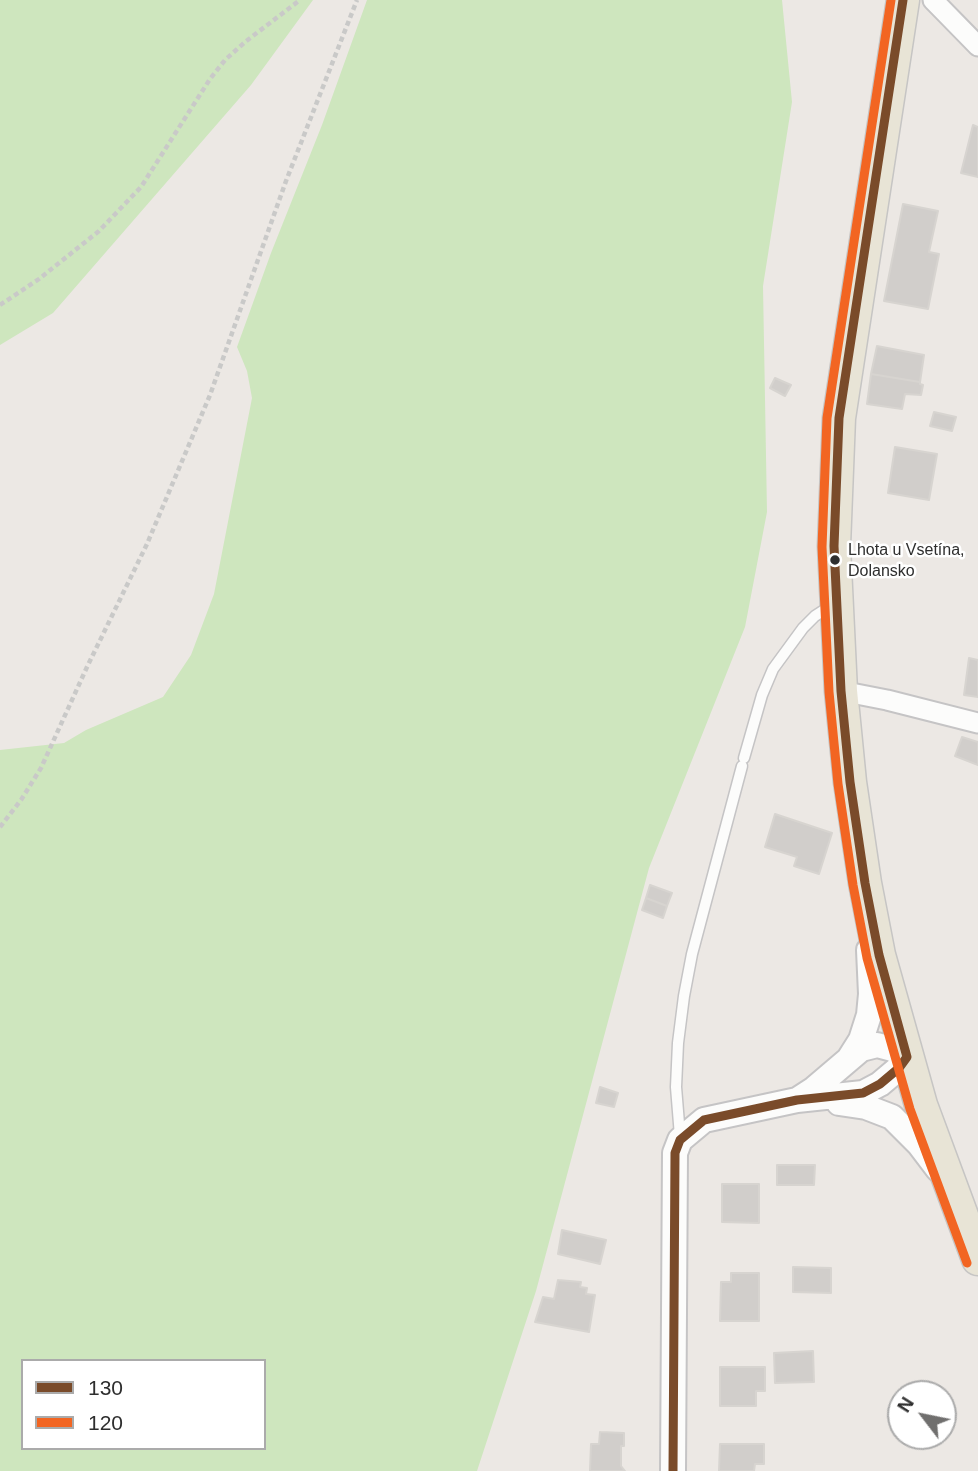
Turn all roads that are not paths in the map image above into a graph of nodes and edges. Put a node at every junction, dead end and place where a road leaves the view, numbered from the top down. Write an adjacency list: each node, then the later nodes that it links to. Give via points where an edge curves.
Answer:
1 (903, 0): 4 (main road, via 839,418)
2 (933, 0): 3 (street)
3 (978, 46)
4 (836, 603): 5 (main road); 11 (lane, via 803,628 773,669 762,695 698,928 684,996 676,1087)
5 (841, 691): 6 (street); 7 (main road)
6 (978, 723)
7 (864, 883): 8 (main road); 9 (street, via 871,994 861,1040)
8 (907, 1057): 9 (street, via 877,1045); 10 (street, via 880,1084 863,1093); 12 (main road)
9 (848, 1059): 10 (street)
10 (797, 1100): 11 (street, via 704,1120); 12 (street, via 866,1107 892,1117 932,1160)
11 (680, 1140): 14 (street, via 676,1153)
12 (953, 1194): 13 (main road)
13 (978, 1259)
14 (673, 1471)

